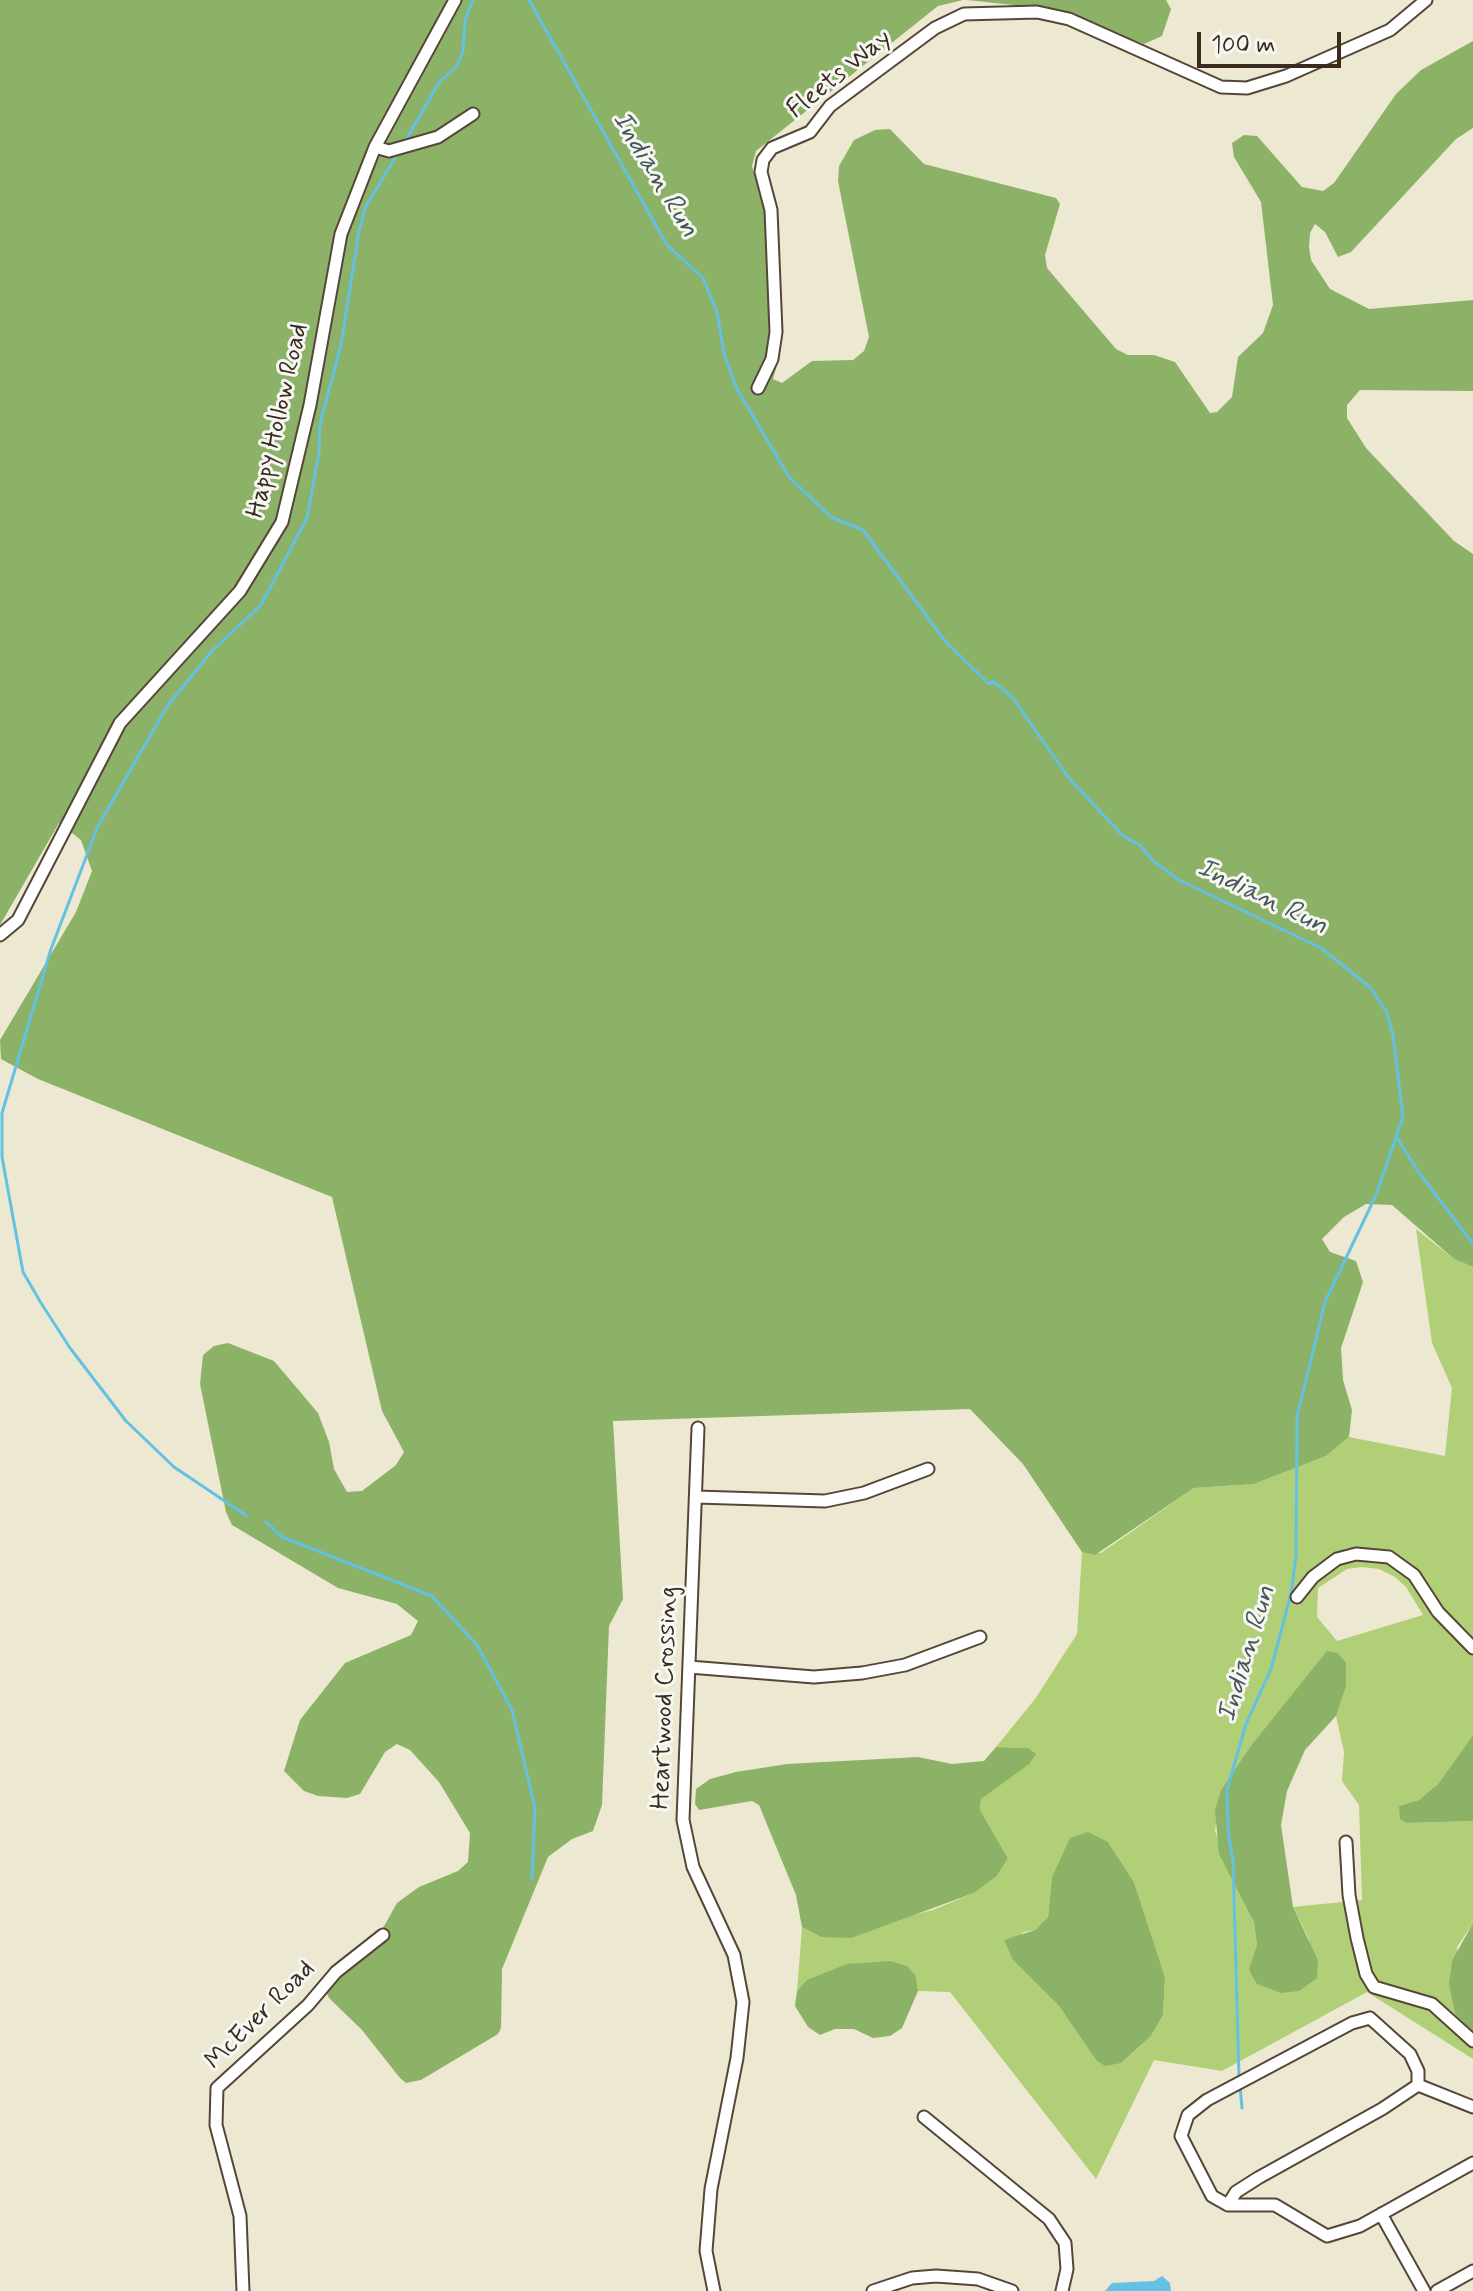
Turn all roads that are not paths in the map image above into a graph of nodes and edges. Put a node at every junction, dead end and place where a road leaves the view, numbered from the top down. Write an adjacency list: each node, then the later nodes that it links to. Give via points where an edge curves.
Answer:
1 (455, 0): 4 (street, Happy Hollow Road)
2 (1426, 0): 5 (street, Fleets Way, via 1390,30 1247,88 1221,87 1069,19 1037,12 964,14 935,28 830,106 810,132 772,148 763,160 771,210 776,332 772,359)
3 (473, 114): 4 (street, via 438,137 389,151)
4 (375, 147): 6 (street, Happy Hollow Road, via 341,234 282,522 240,591 120,723 18,920)
5 (758, 388)
6 (0, 935)
7 (698, 1428): 9 (street, Heartwood Crossing)
8 (928, 1469): 9 (street, via 825,1501)
9 (696, 1497): 13 (street, Heartwood Crossing)
10 (1297, 1597): 12 (street, via 1337,1559 1356,1554 1389,1557 1414,1575 1438,1612)
11 (980, 1637): 13 (street, via 905,1665 862,1673 814,1677)
12 (1473, 1648)
13 (689, 1667): 25 (street, Heartwood Crossing, via 683,1820 693,1867 734,1955 743,2002 711,2189 706,2251)
14 (1346, 1842): 16 (street, via 1357,1938 1374,1987 1432,2004)
15 (383, 1935): 24 (street, McEver Road, via 336,1972 308,2005 217,2088 216,2125 240,2216)
16 (1473, 2041)
17 (1418, 2085): 18 (street); 21 (street, via 1258,2178 1236,2192); 21 (street, via 1410,2054 1370,2018 1207,2100 1188,2115 1181,2136 1212,2196)
18 (1473, 2107)
19 (924, 2117): 28 (street, via 1049,2219 1065,2243)
20 (1473, 2163): 22 (street)
21 (1228, 2205): 22 (street, via 1275,2205 1327,2236)
22 (1381, 2214): 29 (street)
23 (1473, 2271): 30 (street)
24 (243, 2291)
25 (714, 2291)
26 (873, 2291): 27 (street, via 936,2276 978,2279)
27 (1012, 2291)
28 (1062, 2291)
29 (1424, 2291)
30 (1437, 2291)

